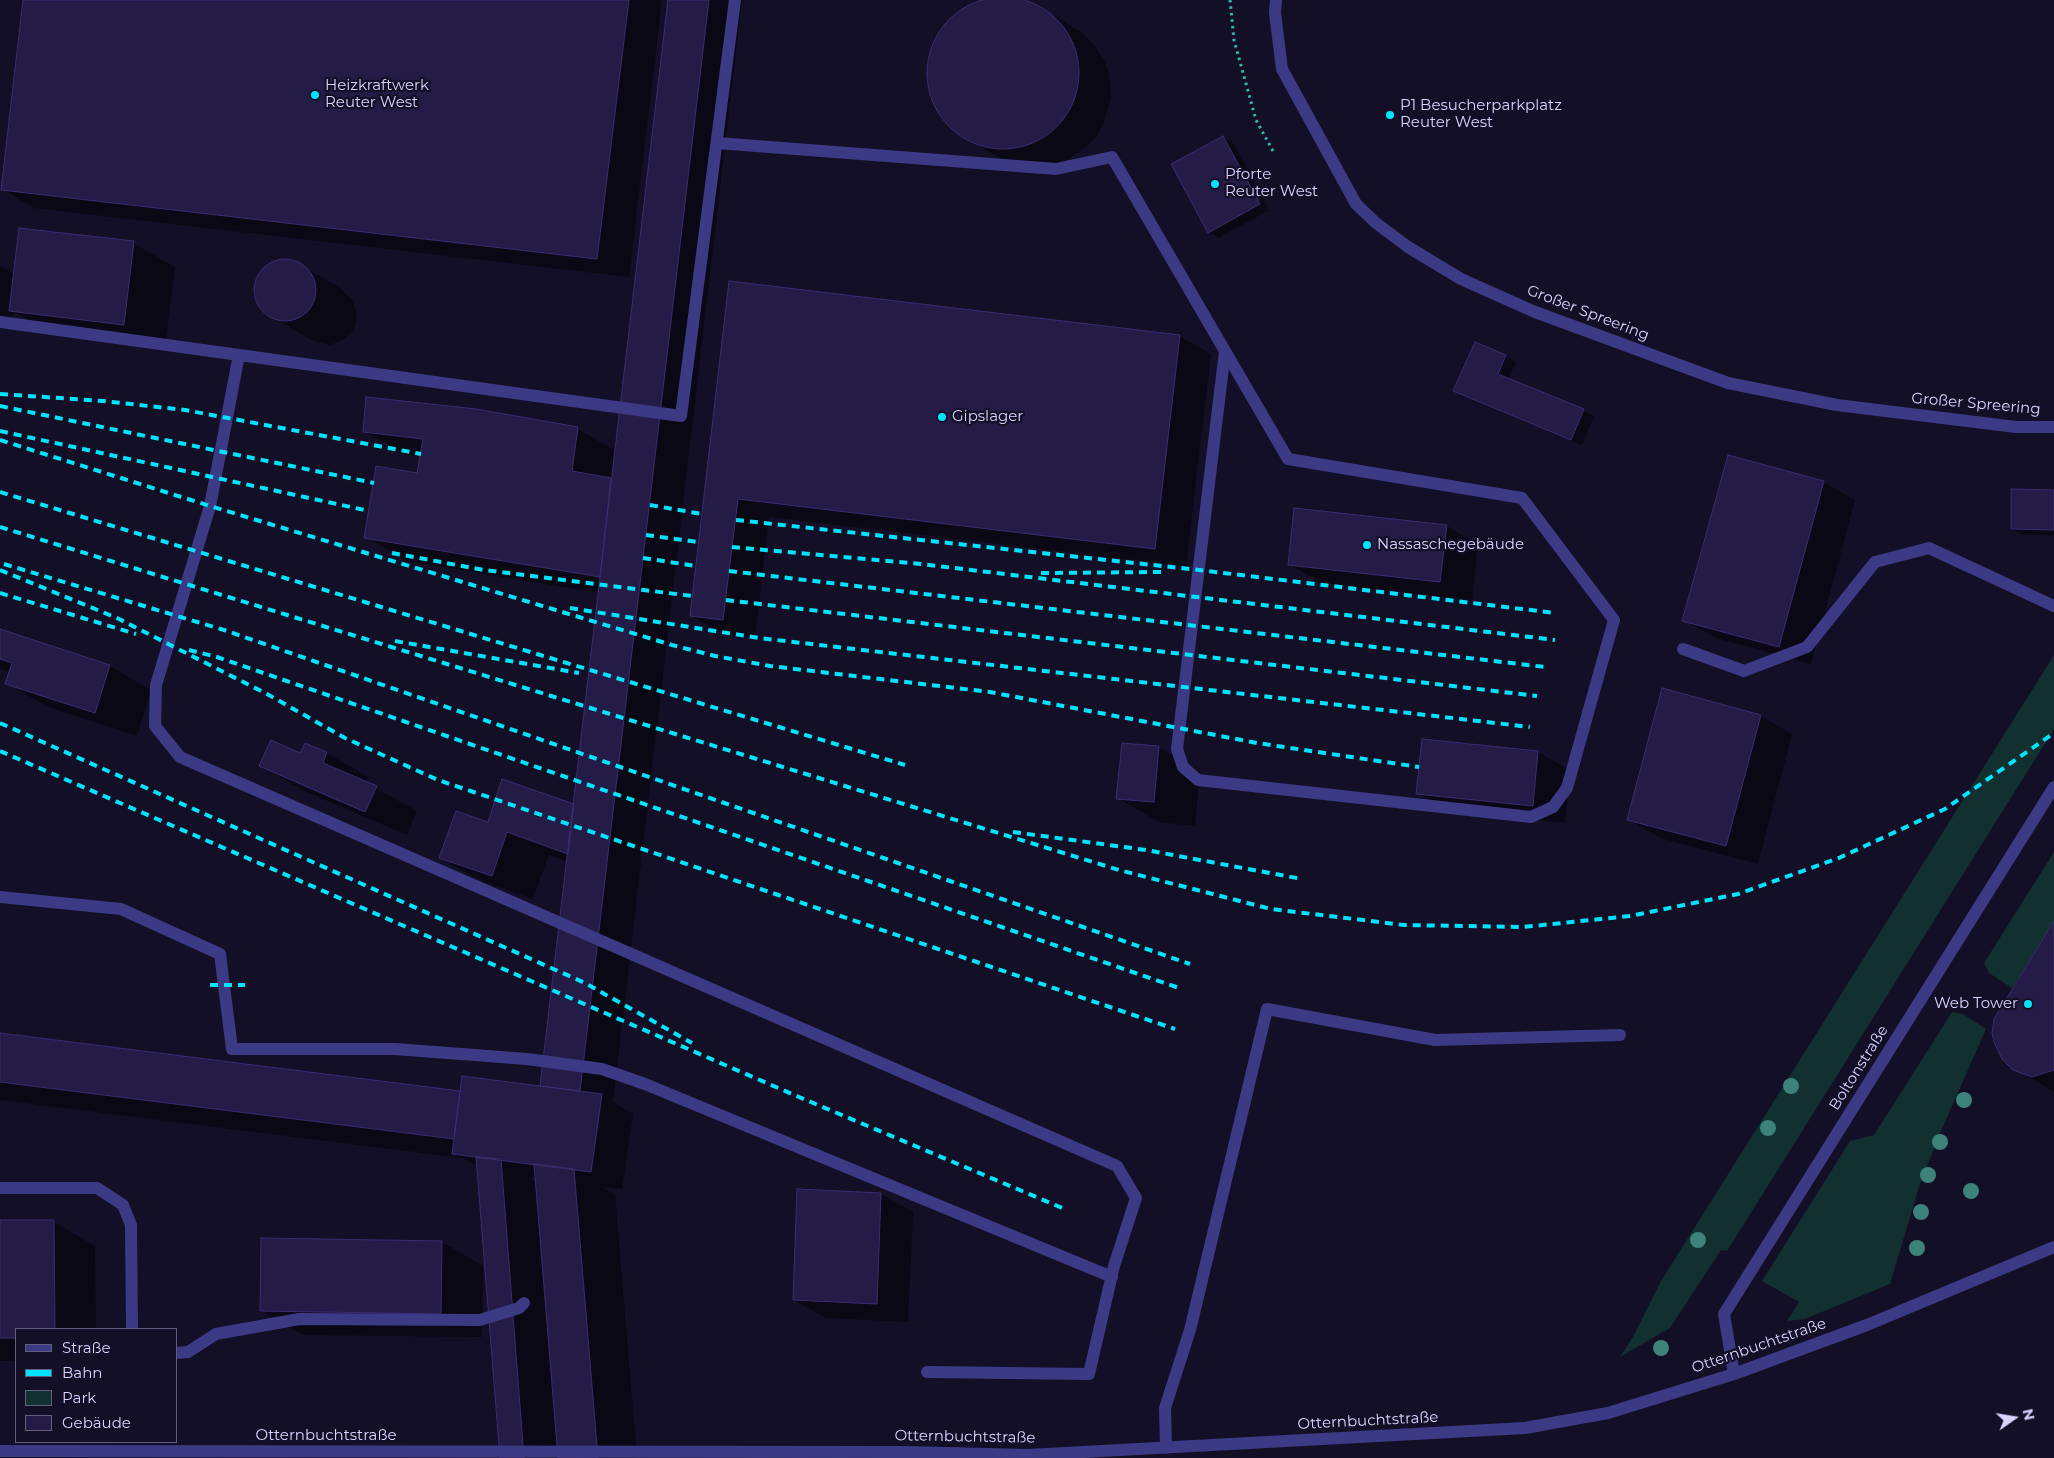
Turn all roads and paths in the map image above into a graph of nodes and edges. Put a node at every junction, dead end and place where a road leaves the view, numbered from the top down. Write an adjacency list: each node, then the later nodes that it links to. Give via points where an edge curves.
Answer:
1 (735, 0): 4 (street)
2 (1230, 0): 5 (path, via 1234,40 1256,120)
3 (1276, 0): 9 (street, Großer Spreering, via 1282,69 1356,204 1408,247 1464,281 1535,312 1728,383 1836,405 2016,427)
4 (717, 143): 7 (street, via 1056,170 1112,157); 8 (street, via 681,416)
5 (1273, 151)
6 (0, 322): 8 (street)
7 (1225, 351): 7 (street, via 1288,459 1522,498 1614,620 1568,788 1553,807 1531,817 1198,780 1183,767 1177,750)
8 (239, 355): 17 (street, via 210,506 156,686 155,726 180,757 1117,1166 1136,1198)
9 (2054, 427)
10 (2054, 606): 11 (street, via 1929,548 1874,562 1806,648 1744,671)
11 (1683, 649)
12 (2054, 787): 22 (street, Boltonstraße, via 1724,1314)
13 (0, 897): 17 (street, via 121,909 220,954 232,1048 395,1049 527,1059 602,1069 646,1084)
14 (1620, 1035): 24 (street, via 1435,1040 1267,1009 1190,1330 1165,1408)
15 (0, 1188): 19 (street, via 97,1188 122,1205 132,1225)
16 (2054, 1248): 22 (street, Otternbuchtstraße, via 1867,1325)
17 (1112, 1277): 21 (street, via 1089,1374)
18 (524, 1303): 20 (street, via 519,1308 480,1320 299,1319 216,1334 188,1352)
19 (132, 1328)
20 (178, 1353)
21 (927, 1372)
22 (1734, 1374): 24 (street, Otternbuchtstraße, via 1608,1413 1525,1428)
23 (99, 1447): 27 (street, Otternbuchtstraße); 28 (street, Otternbuchtstraße)
24 (1166, 1448): 32 (street, Otternbuchtstraße)
25 (0, 1451): 26 (street, Otternbuchtstraße)
26 (18, 1455): 27 (street, Otternbuchtstraße)
27 (76, 1455)
28 (165, 1455): 29 (street, Otternbuchtstraße)
29 (308, 1455): 30 (street, Otternbuchtstraße)
30 (404, 1455): 31 (street, Otternbuchtstraße)
31 (657, 1456): 32 (street, Otternbuchtstraße, via 905,1452)
32 (1024, 1457)

